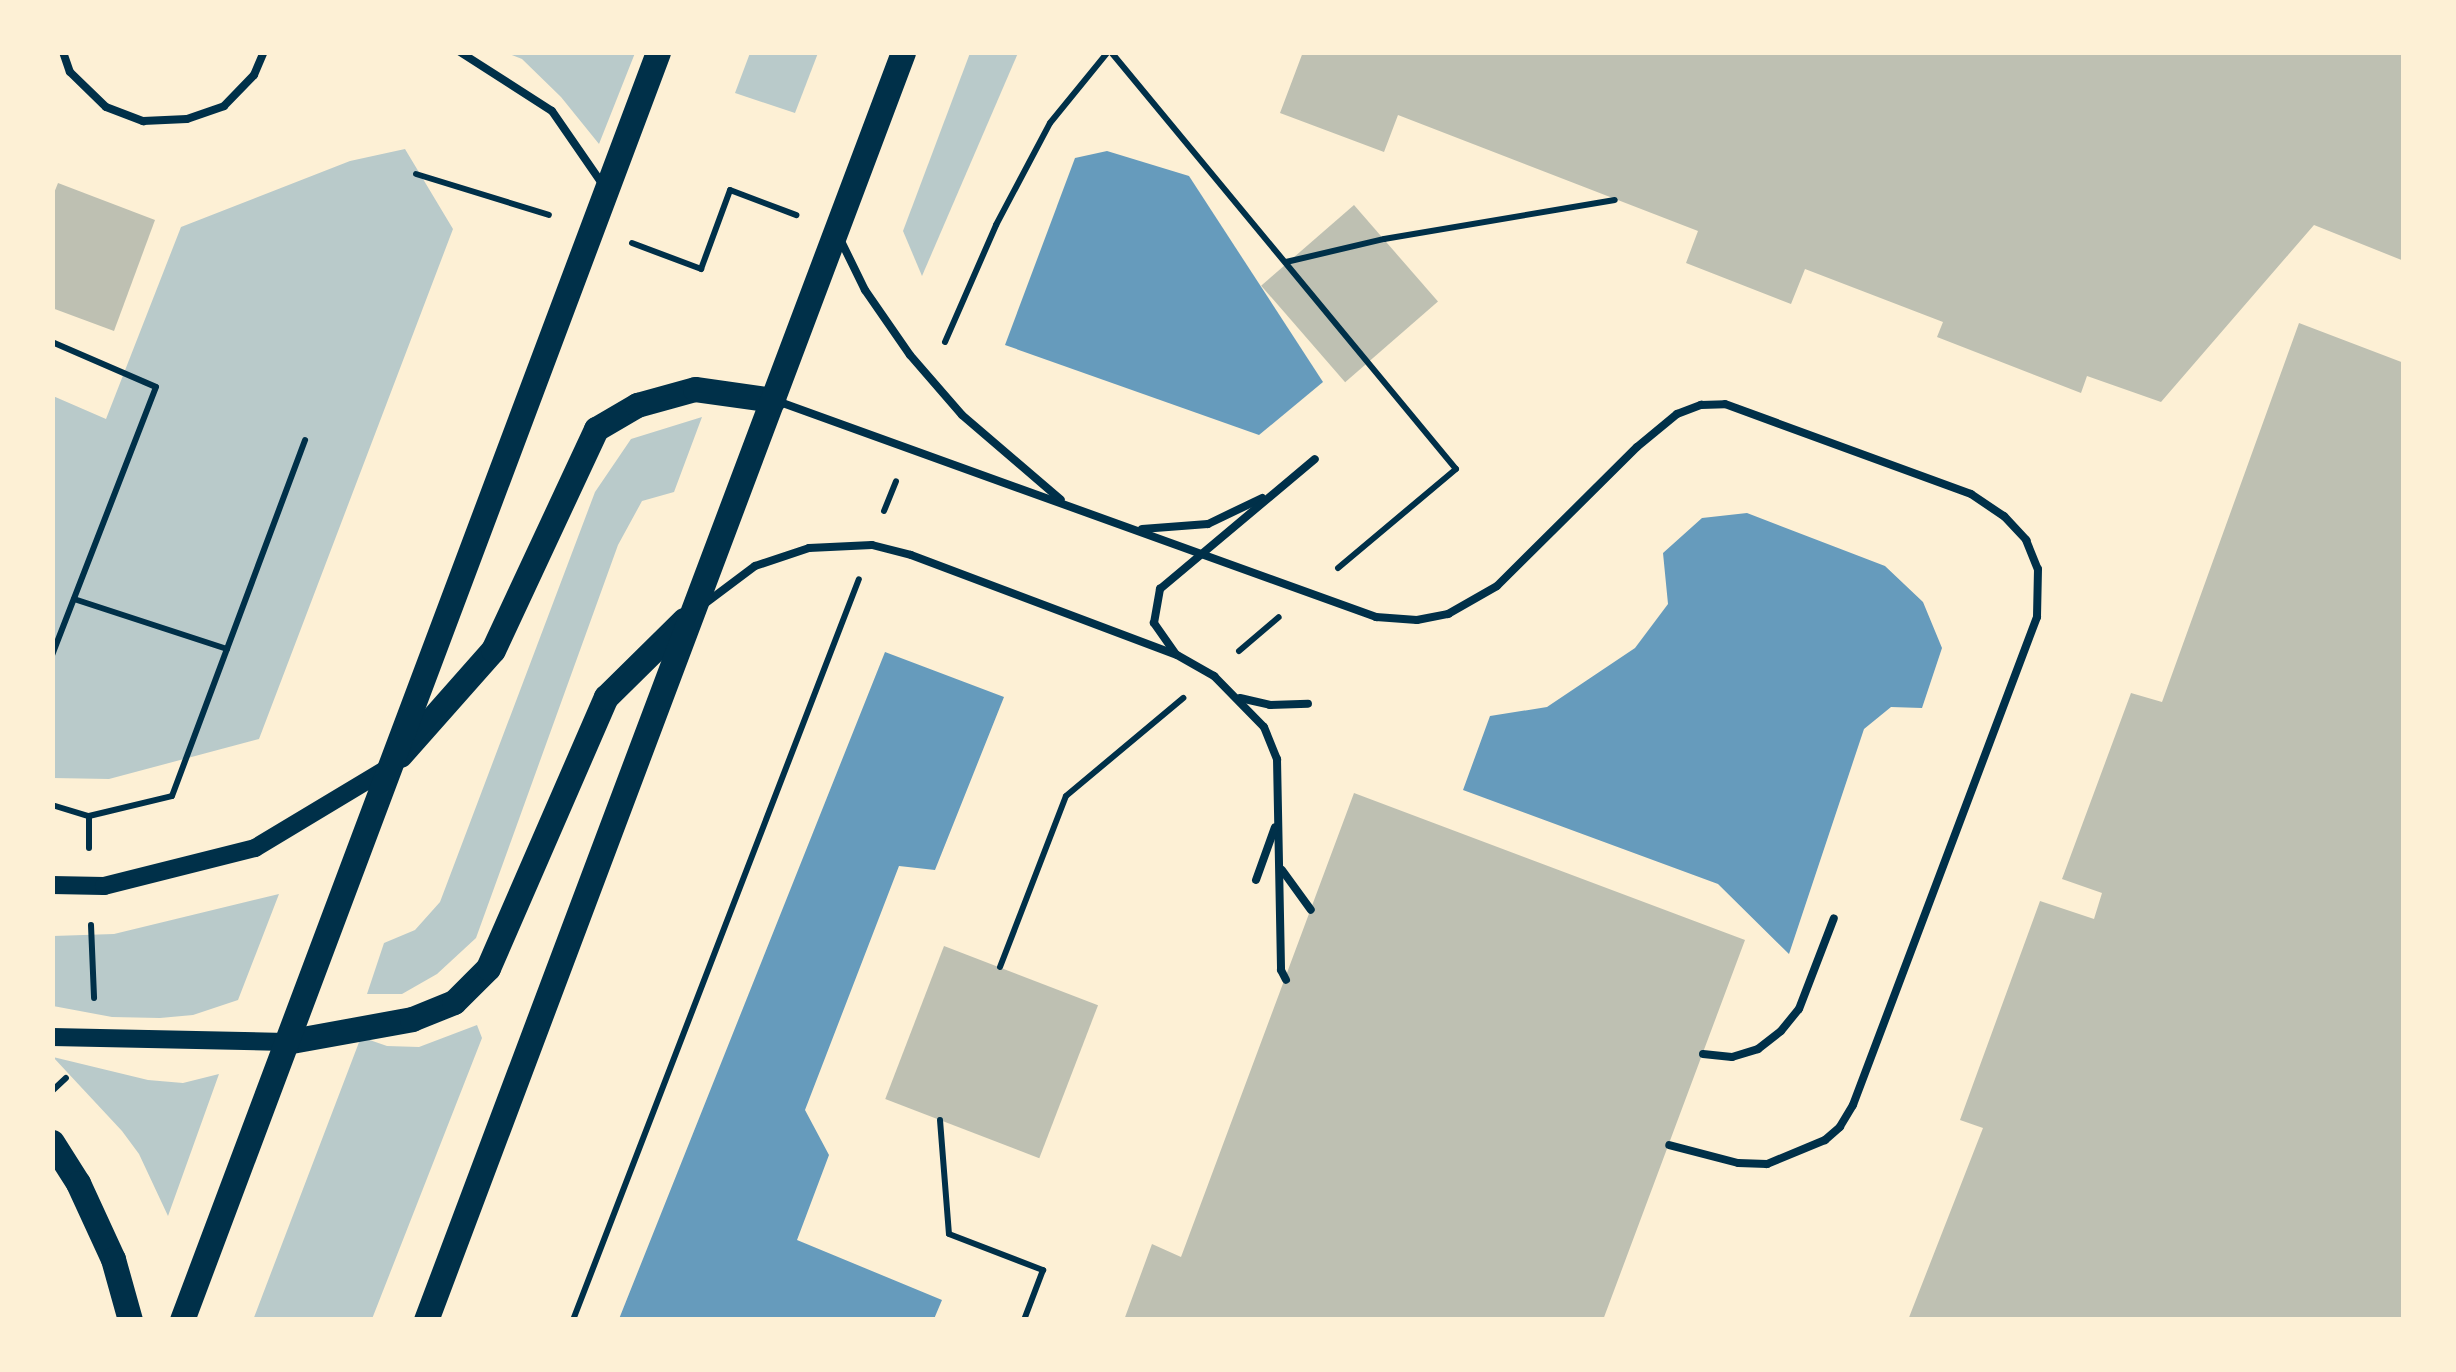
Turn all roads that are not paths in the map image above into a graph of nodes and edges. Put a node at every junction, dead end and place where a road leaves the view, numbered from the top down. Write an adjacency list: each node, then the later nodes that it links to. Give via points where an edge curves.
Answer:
1 (63, 52): 2 (lane, via 70,72 106,106 143,120 187,119 224,106 254,75)
2 (264, 52)
3 (460, 52): 6 (lane, via 552,111)
4 (658, 52): 6 (main road)
5 (903, 52): 7 (main road)
6 (606, 190): 18 (main road)
7 (836, 230): 8 (main road); 11 (lane, via 865,290 932,380 976,428)
8 (773, 400): 11 (lane); 14 (main road); 18 (main road, via 696,389 638,405 596,429 493,650)
9 (1315, 458): 10 (lane)
10 (1278, 490): 12 (lane, via 1208,524); 13 (lane)
11 (1070, 506): 12 (lane)
12 (1132, 529): 13 (lane)
13 (1200, 553): 15 (lane, via 1160,588 1154,607 1154,623); 30 (lane, via 1376,617 1448,614 1497,586 1677,414 1701,404 1725,404 1970,494 2026,540 2038,569 2037,617 1847,1116 1825,1140 1767,1164)
14 (691, 613): 15 (lane, via 755,566 809,548 872,546); 27 (main road, via 606,698 488,968 454,1002 412,1019); 33 (main road)
15 (1177, 655): 16 (lane)
16 (1240, 698): 17 (lane); 19 (lane, via 1277,758)
17 (1308, 704)
18 (390, 767): 22 (street, via 256,848 104,886); 27 (main road)
19 (1277, 821): 20 (lane); 21 (lane)
20 (1281, 868): 23 (lane); 25 (lane)
21 (1256, 880)
22 (52, 884)
23 (1311, 910)
24 (1834, 918): 28 (lane, via 1798,1008 1781,1031 1758,1049 1732,1057)
25 (1286, 980)
26 (52, 1037): 27 (street)
27 (286, 1042): 32 (main road)
28 (1703, 1054)
29 (52, 1142): 31 (main road, via 113,1259)
30 (1669, 1145)
31 (130, 1320)
32 (182, 1320)
33 (426, 1320)

